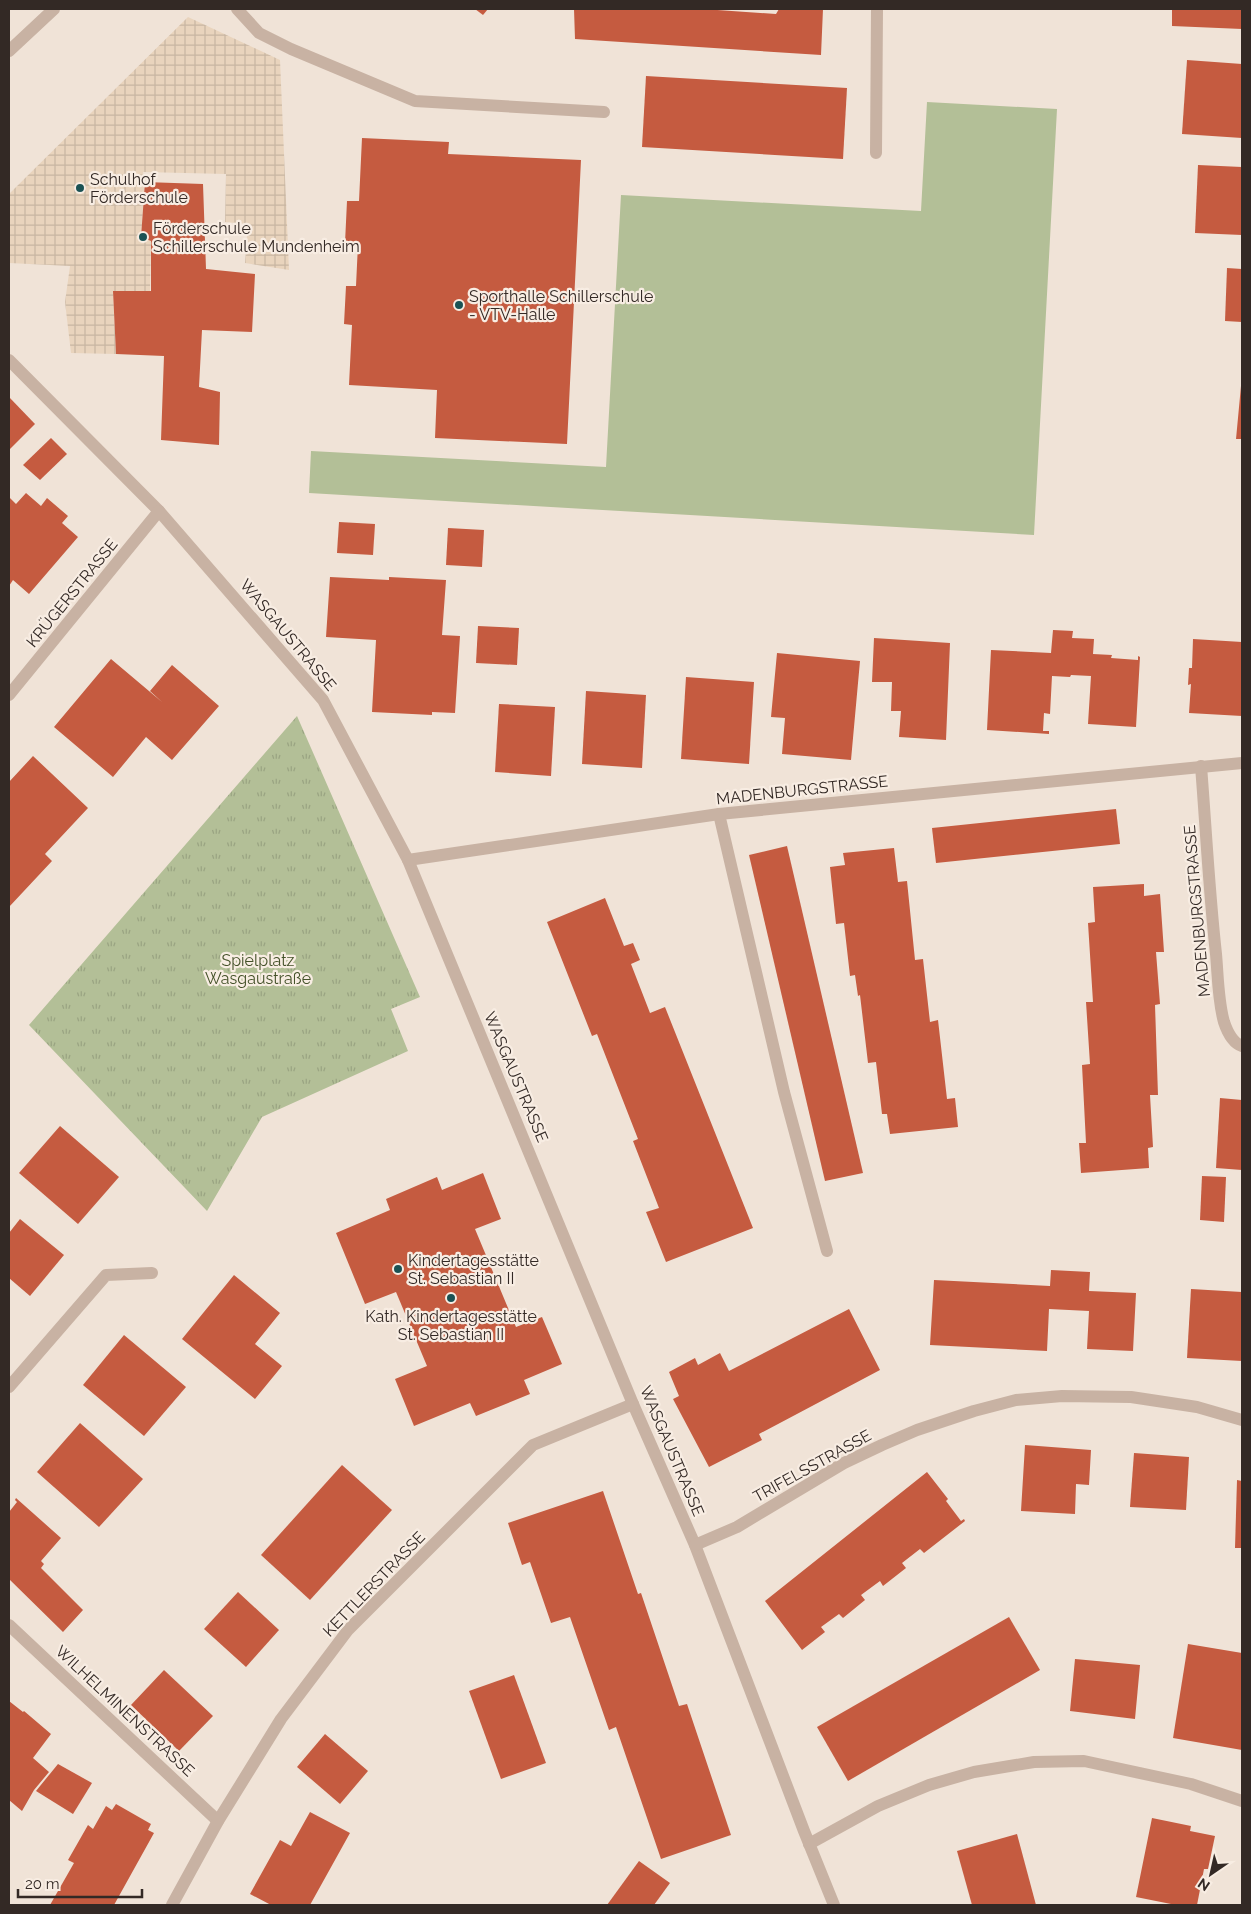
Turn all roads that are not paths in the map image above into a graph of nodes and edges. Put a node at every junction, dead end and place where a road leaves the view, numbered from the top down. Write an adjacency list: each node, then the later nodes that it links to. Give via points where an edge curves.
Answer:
1 (54, 9): 4 (street)
2 (237, 9): 5 (street, via 259,33 415,101)
3 (877, 9): 6 (street)
4 (9, 51)
5 (604, 112)
6 (876, 154)
7 (9, 360): 8 (street, WASGAUSTRASSE)
8 (160, 511): 9 (street, KRÜGERSTRASSE); 13 (street, WASGAUSTRASSE, via 323,700)
9 (9, 695)
10 (1242, 764): 11 (street, MADENBURGSTRASSE)
11 (1201, 766): 12 (street, MADENBURGSTRASSE); 14 (street, MADENBURGSTRASSE, via 1210,902 1224,1021 1230,1034)
12 (719, 814): 13 (street, MADENBURGSTRASSE); 15 (street, via 784,1092)
13 (408, 860): 18 (street, WASGAUSTRASSE)
14 (1242, 1046)
15 (827, 1251)
16 (152, 1273): 17 (street, via 106,1275)
17 (9, 1387)
18 (633, 1404): 20 (street, WASGAUSTRASSE); 23 (street, KETTLERSTRASSE, via 533,1445 348,1630 280,1719)
19 (1242, 1420): 20 (street, TRIFELSSTRASSE, via 1196,1407 1130,1397 1062,1396 1016,1400 917,1430 882,1445 844,1463 737,1527)
20 (695, 1545): 24 (street, WASGAUSTRASSE)
21 (9, 1625): 23 (street, WILHELMINENSTRASSE)
22 (1242, 1801): 24 (street, via 1191,1784 1084,1761 1034,1762 974,1772 929,1785 878,1806)
23 (218, 1821): 25 (street, KETTLERSTRASSE)
24 (809, 1844): 26 (street, WASGAUSTRASSE)
25 (172, 1905)
26 (834, 1905)

